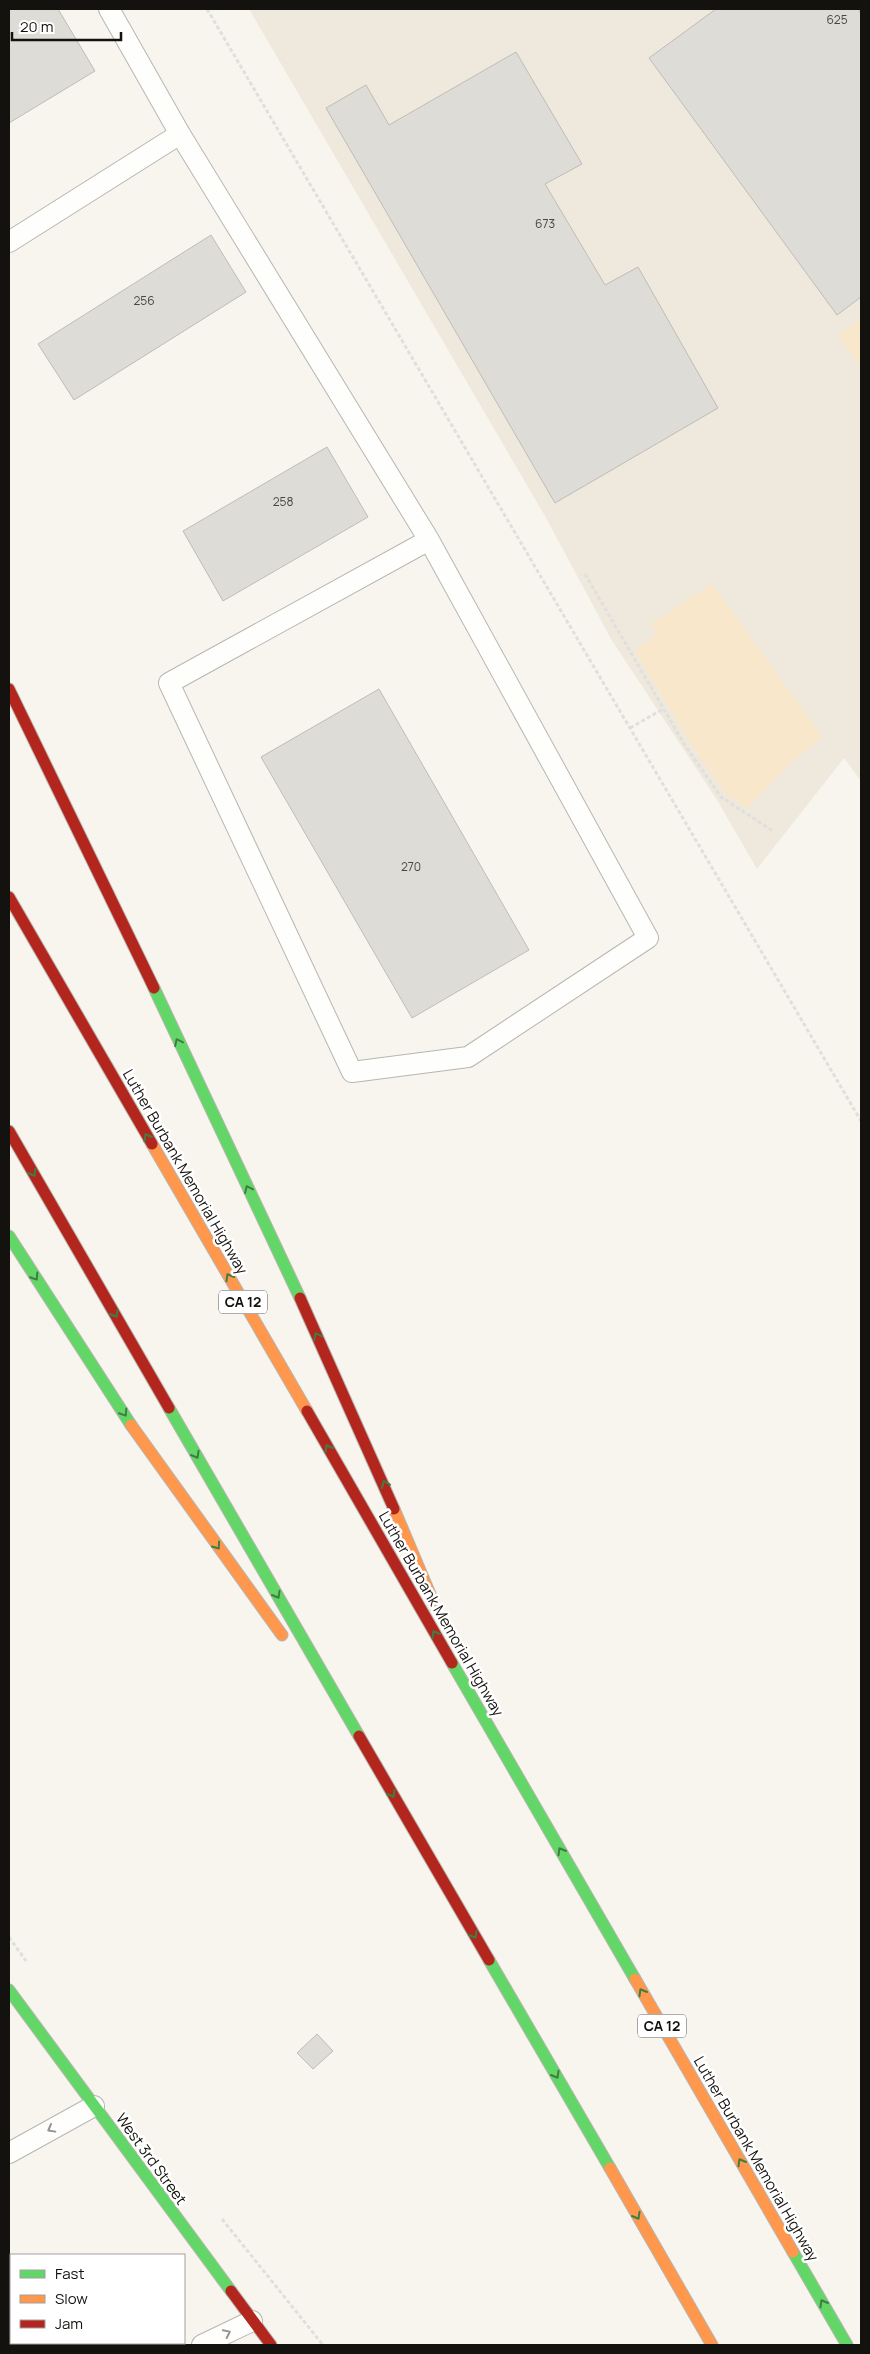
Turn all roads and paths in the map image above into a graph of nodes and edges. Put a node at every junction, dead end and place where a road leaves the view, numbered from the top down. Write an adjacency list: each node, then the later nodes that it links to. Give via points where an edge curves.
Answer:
1 (109, 9): 3 (lane)
2 (206, 9): 9 (path)
3 (180, 134): 4 (lane); 5 (lane)
4 (9, 242)
5 (429, 540): 5 (lane, via 169,684 352,1072 468,1056 648,938)
6 (585, 574): 8 (path)
7 (9, 689): 17 (main road, one-way to 7, via 381,1474)
8 (663, 709): 9 (path); 10 (path, via 721,797)
9 (630, 728): 12 (path)
10 (773, 831)
11 (9, 897): 17 (main road, Luther Burbank Memorial Highway / CA 12, one-way to 11)
12 (861, 1121)
13 (9, 1131): 18 (main road, one-way to 18)
14 (9, 1236): 15 (main road, one-way to 15, via 147,1449)
15 (287, 1641)
16 (304, 1665): 18 (main road)
17 (477, 1707): 26 (main road, Luther Burbank Memorial Highway / CA 12, one-way to 17)
18 (368, 1752): 25 (main road, one-way to 25)
19 (9, 1990): 20 (main road, West 3rd Street)
20 (94, 2106): 21 (lane, one-way to 21); 22 (main road, West 3rd Street)
21 (9, 2153)
22 (252, 2321): 23 (lane, one-way to 22); 24 (main road, West 3rd Street)
23 (202, 2345)
24 (271, 2345)
25 (712, 2345)
26 (847, 2345)

